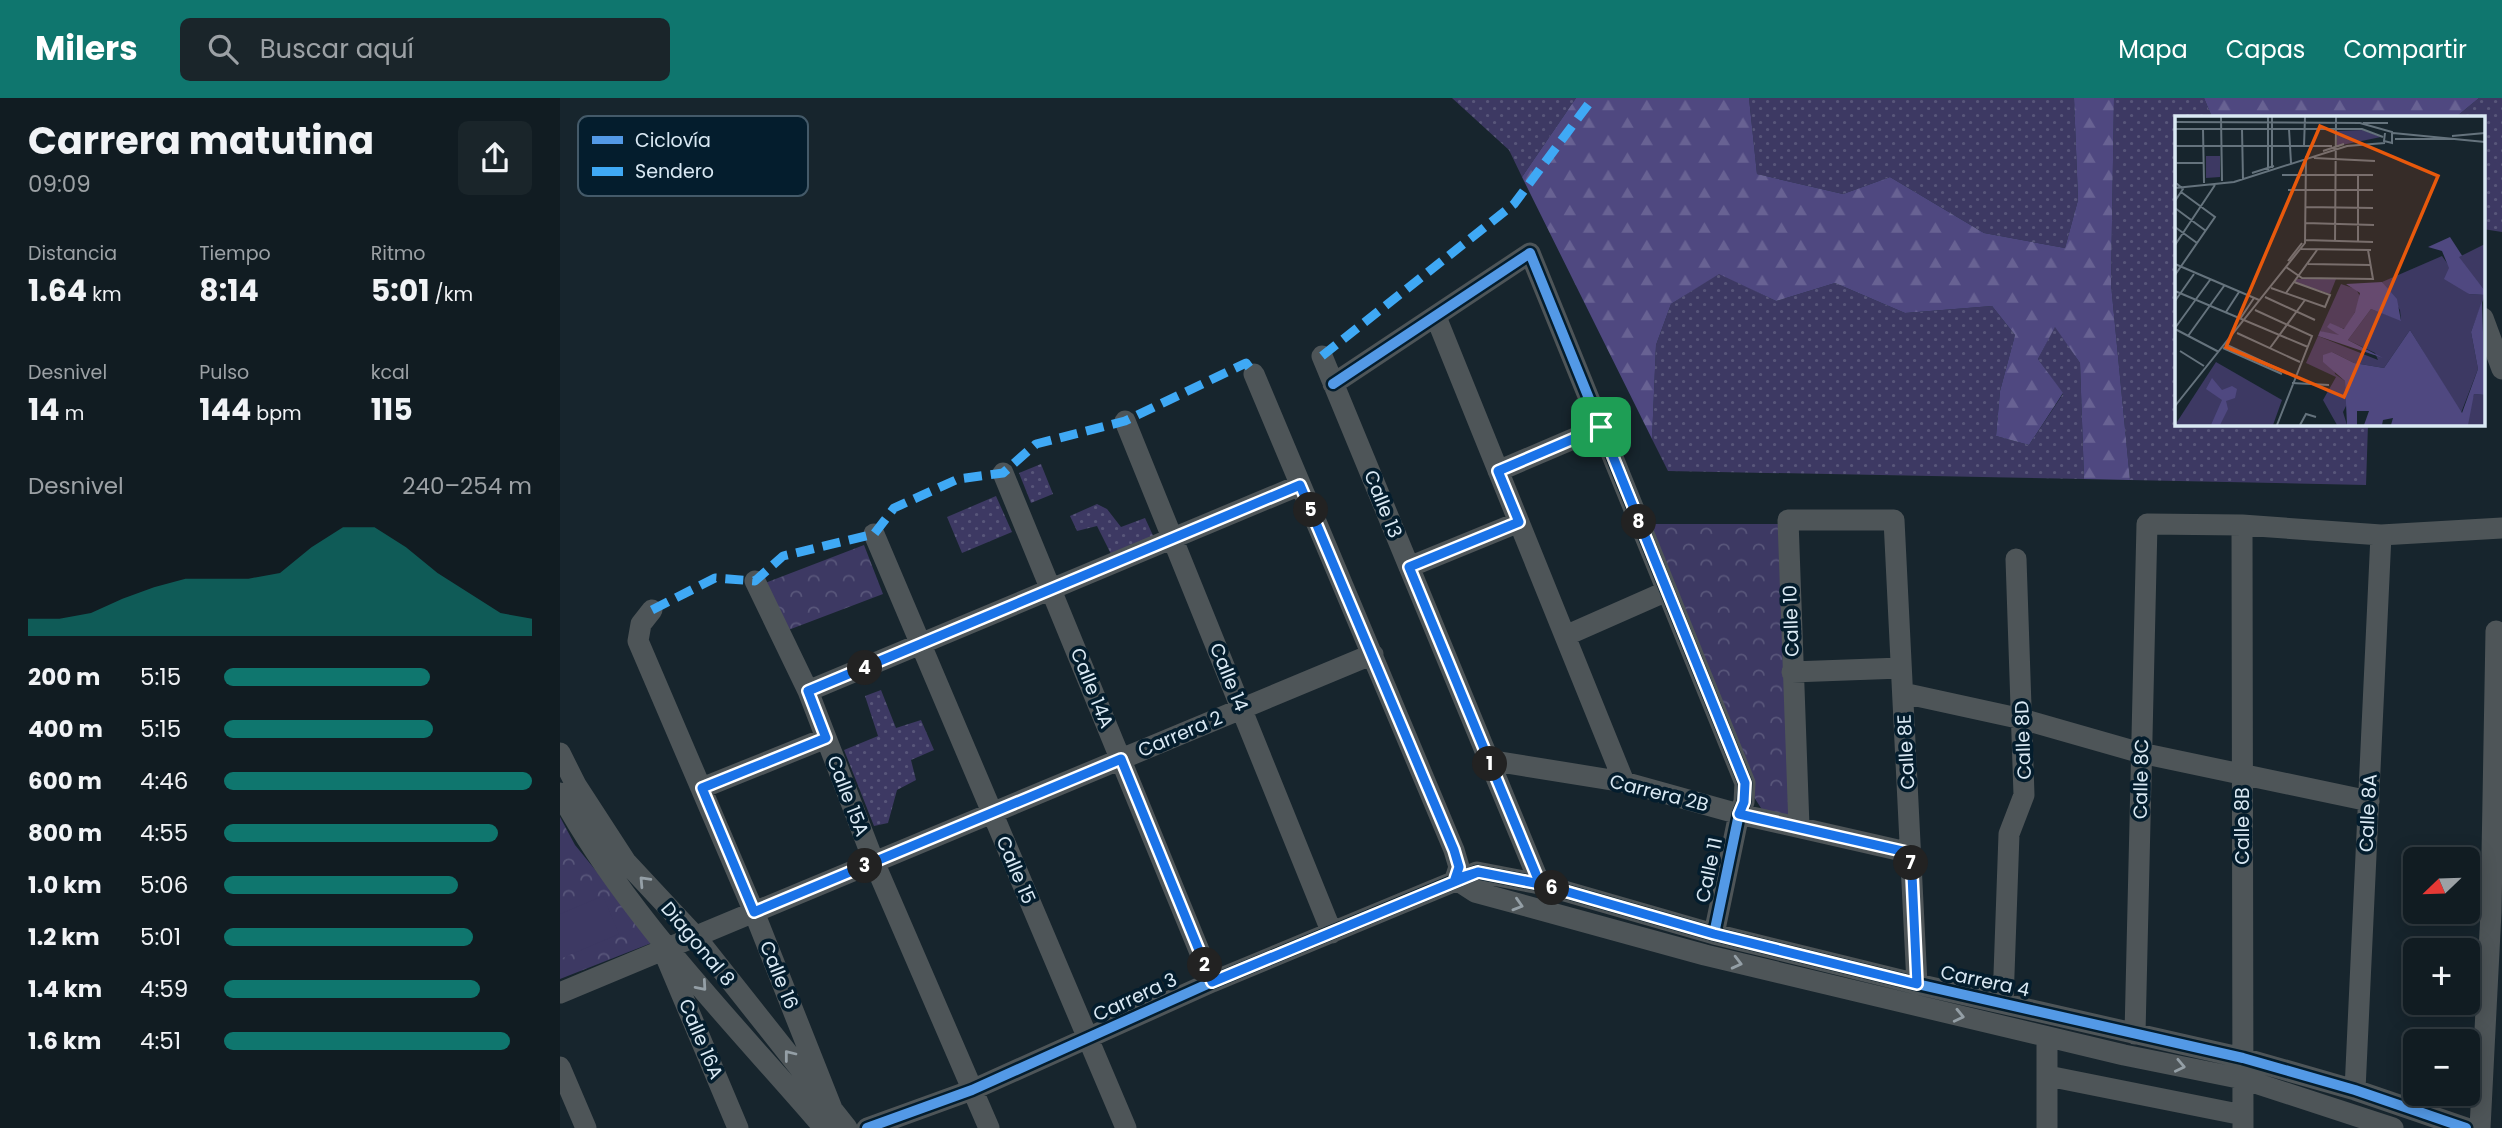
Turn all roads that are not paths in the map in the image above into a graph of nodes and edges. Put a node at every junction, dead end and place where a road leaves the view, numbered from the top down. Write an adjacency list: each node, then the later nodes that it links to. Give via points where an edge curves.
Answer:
1 (1436, 317): 6 (street); 8 (street, Calle 11, via 1530,253); 9 (street)
2 (2484, 321): 4 (street)
3 (1322, 356): 6 (street, Calle 13)
4 (2502, 369)
5 (1254, 374): 11 (street)
6 (1333, 384): 20 (street, Calle 13)
7 (1125, 421): 18 (street, Calle 14)
8 (1601, 427): 9 (street); 23 (street, Calle 11)
9 (1498, 471): 13 (street)
10 (1003, 473): 22 (street, Calle 14A)
11 (1300, 485): 18 (street); 28 (street)
12 (1894, 520): 29 (street, Calle 8E); 30 (street, Calle 10, via 1788,520)
13 (1519, 522): 20 (street); 26 (street)
14 (2242, 525): 17 (street); 36 (street, Calle 8C, via 2147,524); 40 (street, Calle 8B)
15 (2502, 528): 17 (street)
16 (874, 534): 27 (street, Calle 15)
17 (2381, 535): 45 (street, Calle 8A)
18 (1173, 540): 22 (street); 33 (street, Calle 14)
19 (2016, 559): 34 (street, Calle 8D)
20 (1409, 567): 39 (street, Calle 13)
21 (755, 581): 31 (street, Calle 15A)
22 (1051, 590): 27 (street); 38 (street, Calle 14A)
23 (1667, 591): 26 (street); 47 (street, Calle 11, via 1745,783)
24 (652, 610): 42 (street, Calle 16, via 641,624 638,641)
25 (2496, 631): 44 (street)
26 (1565, 636): 41 (street)
27 (921, 646): 31 (street); 46 (street, Calle 15)
28 (1373, 653): 33 (street, Carrera 2); 51 (street, via 1454,850 1459,867)
29 (1901, 668): 30 (street); 32 (street, Calle 8E)
30 (1792, 672): 48 (street, Calle 10)
31 (808, 691): 35 (street, Calle 15A)
32 (1903, 693): 34 (street); 49 (street, Calle 8E)
33 (1241, 708): 38 (street, Carrera 2); 55 (street, Calle 14)
34 (2022, 719): 36 (street); 62 (street, Calle 8D, via 2024,795 2009,834)
35 (826, 738): 42 (street); 50 (street, Calle 15A)
36 (2141, 752): 40 (street); 63 (street, Calle 8C)
37 (560, 753): 57 (street, Diagonal 8, one-way to 37, via 626,862)
38 (1121, 759): 46 (street, Carrera 2); 59 (street, Calle 14A)
39 (1488, 760): 41 (street, Carrera 2B); 52 (street, Calle 13)
40 (2242, 773): 45 (street); 67 (street, Calle 8B)
41 (1624, 782): 47 (street, Carrera 2B)
42 (702, 788): 53 (street, Calle 16)
43 (560, 793): 58 (street, Diagonal 8, via 582,834)
44 (2496, 794): 54 (street)
45 (2369, 801): 70 (street, Calle 8A)
46 (992, 812): 50 (street, Carrera 2); 65 (street, Calle 15)
47 (1739, 814): 48 (street, Carrera 2B); 56 (street, Calle 11)
48 (1799, 827): 49 (street, Carrera 2B)
49 (1911, 853): 60 (street, Calle 8E)
50 (874, 862): 53 (street, Carrera 2); 69 (street, Calle 15A)
51 (1455, 879): 52 (street, Carrera 4, via 1478,872); 55 (street, Carrera 3); 64 (street, Carrera 4, one-way to 64, via 1475,892 1654,942)
52 (1540, 884): 56 (street, Carrera 4)
53 (754, 912): 57 (street, Carrera 2); 71 (street, Calle 16)
54 (2497, 912): 82 (street)
55 (1332, 933): 59 (street, Carrera 3)
56 (1714, 934): 60 (street, Carrera 4)
57 (695, 936): 58 (street, Carrera 2); 71 (street, Diagonal 8, one-way to 57)
58 (666, 948): 61 (street); 71 (street, Diagonal 8, one-way to 71); 74 (street, Calle 16A)
59 (1212, 982): 65 (street, Carrera 3)
60 (1917, 984): 62 (street, Carrera 4)
61 (560, 993)
62 (2003, 1002): 63 (street, Carrera 4)
63 (2135, 1034): 67 (street, Carrera 4)
64 (2047, 1037): 67 (street, Carrera 4, one-way to 67); 68 (street)
65 (1088, 1038): 69 (street, Carrera 3); 78 (street, Calle 15)
66 (560, 1067): 73 (street)
67 (2243, 1069): 70 (street, Carrera 4); 72 (street, Calle 8B); 80 (street, Carrera 4)
68 (2048, 1076): 72 (street); 79 (street)
69 (972, 1090): 76 (street, Carrera 3); 77 (street, Calle 15A)
70 (2355, 1090): 81 (street, Carrera 4)
71 (828, 1119): 75 (street, Diagonal 8)
72 (2243, 1121)
73 (586, 1128)
74 (738, 1128)
75 (847, 1128)
76 (867, 1128)
77 (989, 1128)
78 (1126, 1128)
79 (2047, 1128)
80 (2393, 1128)
81 (2466, 1128)
82 (2480, 1128)

